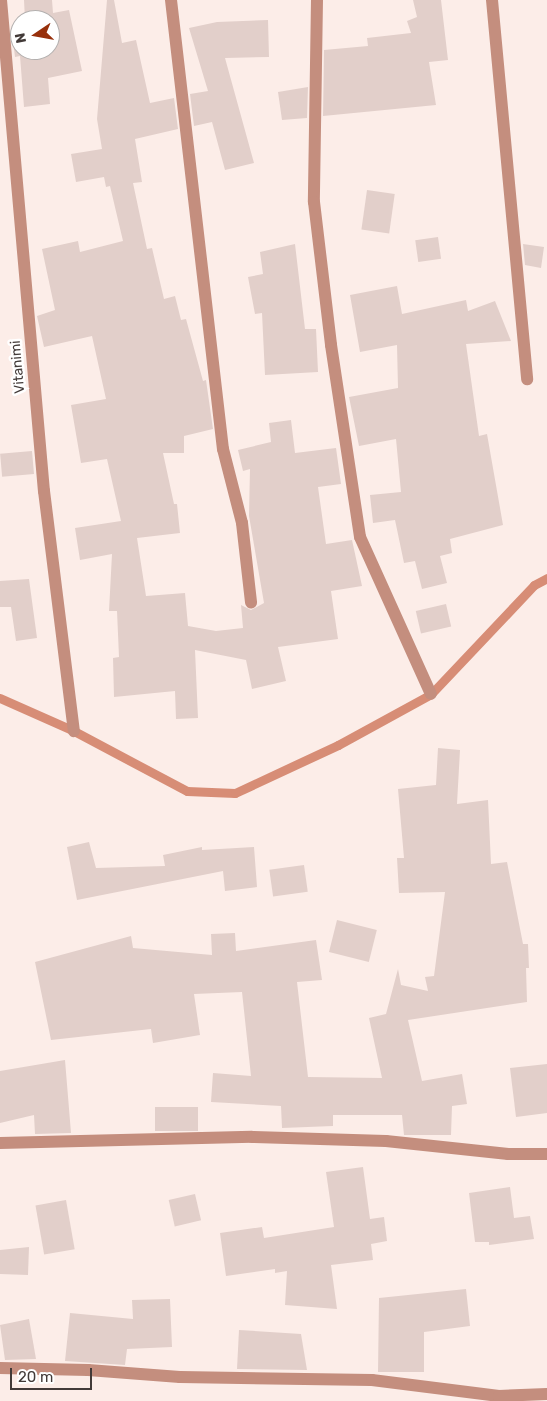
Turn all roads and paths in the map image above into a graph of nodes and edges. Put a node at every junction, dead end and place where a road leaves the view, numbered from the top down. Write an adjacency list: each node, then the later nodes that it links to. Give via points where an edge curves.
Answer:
1 (1, 0): 8 (street, Vitanimi, via 44,490)
2 (171, 0): 6 (street, via 222,449 242,523)
3 (317, 0): 7 (street, via 314,202 331,345 360,537)
4 (492, 0): 5 (street)
5 (527, 379)
6 (251, 602)
7 (431, 694)
8 (74, 731)
9 (0, 1142): 10 (street, via 252,1137 386,1141 508,1154)
10 (547, 1154)
11 (0, 1368): 12 (street, via 180,1377 372,1380 499,1396)
12 (547, 1394)

